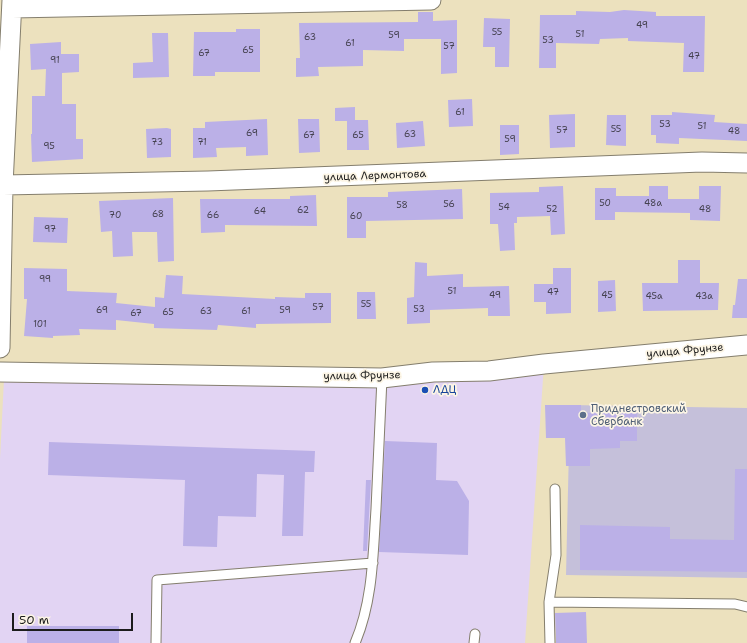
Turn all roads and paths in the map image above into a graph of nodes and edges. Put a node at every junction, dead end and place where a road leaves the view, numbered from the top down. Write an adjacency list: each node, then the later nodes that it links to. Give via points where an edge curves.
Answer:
1 (431, 0): 2 (street)
2 (12, 4): 4 (street)
3 (747, 163): 4 (street, улица Лермонтова, via 702,162 208,182)
4 (2, 185): 6 (street)
5 (747, 345): 8 (street, улица Фрунзе, via 489,371 434,372)
6 (0, 348)
7 (0, 372): 8 (street, улица Фрунзе)
8 (382, 378): 10 (lane)
9 (555, 489): 11 (lane, via 556,555)
10 (373, 562): 13 (lane, via 157,580); 14 (lane, via 367,607)
11 (549, 602): 12 (lane, via 735,604); 15 (lane)
12 (747, 607)
13 (156, 643)
14 (355, 643)
15 (550, 643)

